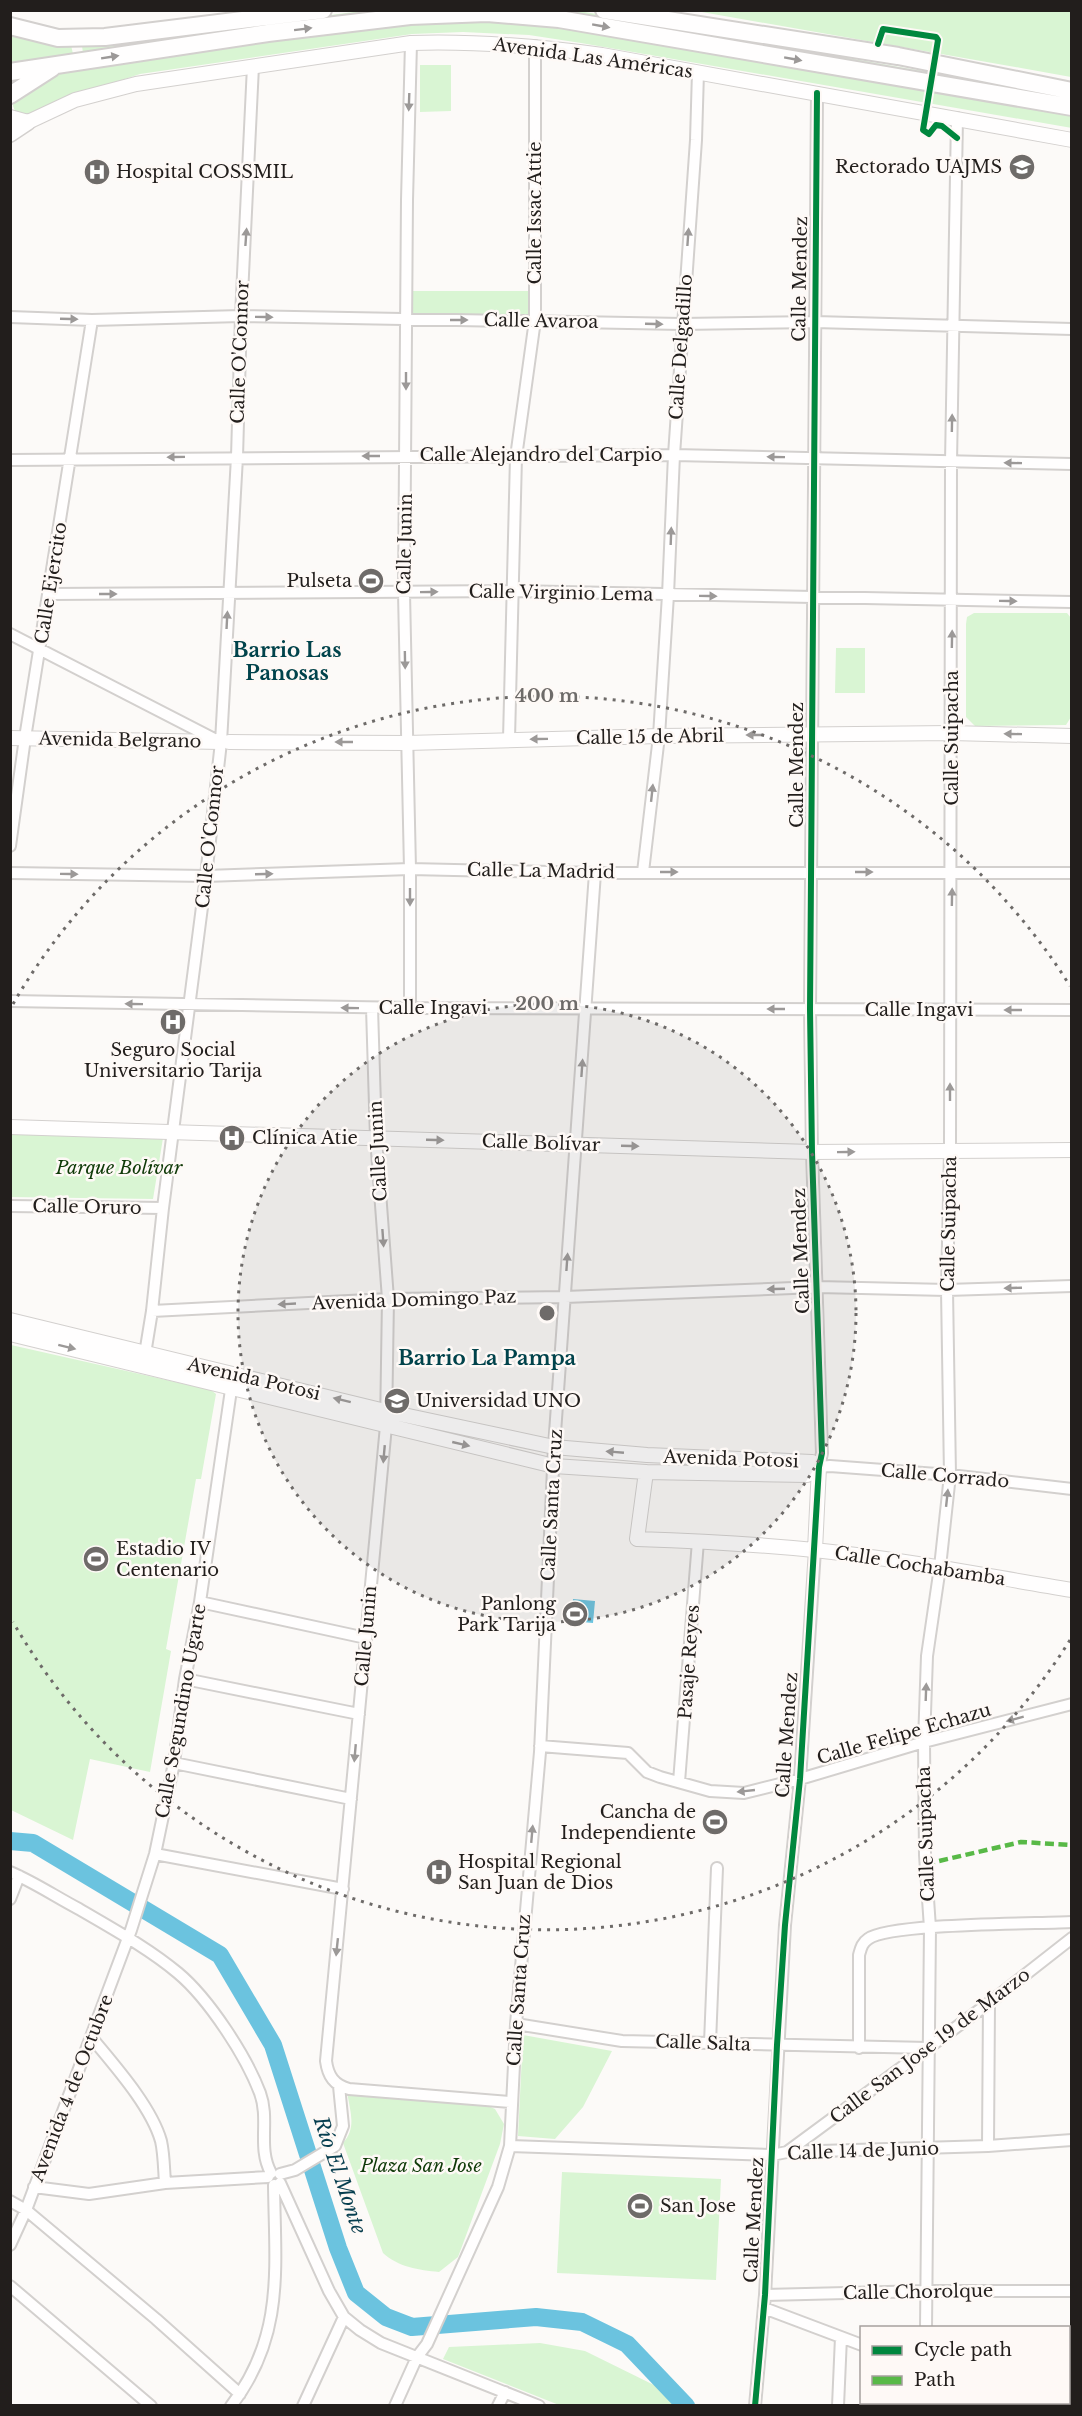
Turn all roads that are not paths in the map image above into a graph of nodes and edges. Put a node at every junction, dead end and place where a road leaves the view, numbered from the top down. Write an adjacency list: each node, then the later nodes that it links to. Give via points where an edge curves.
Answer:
1 (323, 10): 4 (main road)
2 (604, 10): 12 (main road, via 898,57)
3 (10, 26): 4 (main road, via 58,38)
4 (77, 38): 7 (main road)
5 (411, 43): 6 (street, Avenida Las Américas); 9 (street, Avenida Las Américas); 24 (street, Calle Junin, one-way to 24)
6 (536, 46): 11 (street, Avenida Las Américas); 25 (street, Calle Issac Attie)
7 (78, 62): 8 (main road, Avenida Las Américas); 15 (main road, Avenida Las Américas, one-way to 15, via 398,17 487,13 559,19)
8 (55, 66): 10 (main road, Avenida Las Américas); 14 (main road)
9 (253, 66): 18 (street, Avenida Las Américas, via 107,90); 22 (street, Calle O'Connor, one-way to 9)
10 (10, 72)
11 (698, 72): 13 (street, Avenida Las Américas); 27 (street, Calle Delgadillo, one-way to 11)
12 (1071, 91)
13 (817, 93): 17 (street, Avenida Las Américas); 26 (street, Calle Mendez)
14 (10, 95)
15 (1071, 107)
16 (10, 117): 18 (street)
17 (957, 118): 20 (street, Avenida Las Américas); 28 (street, Calle Suipacha)
18 (28, 122): 19 (main road)
19 (10, 134)
20 (1071, 140)
21 (10, 316): 23 (street, Calle Avaroa, one-way to 23)
22 (241, 316): 23 (street, Calle Avaroa); 24 (street, Calle Avaroa, one-way to 24); 33 (street, Calle O'Connor)
23 (92, 320): 35 (street, Calle Ejercito)
24 (406, 320): 25 (street, Calle Avaroa, one-way to 25); 31 (street, Calle Junin, one-way to 31)
25 (535, 320): 27 (street, Calle Avaroa, one-way to 27); 32 (street, Calle Issac Attie)
26 (815, 322): 27 (street, Calle Avaroa); 28 (street, Calle Avaroa); 34 (street, Calle Mendez)
27 (682, 324): 30 (street, Calle Delgadillo)
28 (954, 327): 29 (street, Calle Avaroa); 37 (street, Calle Suipacha, one-way to 28)
29 (1071, 329)
30 (674, 455): 32 (street, Calle Alejandro del Carpio); 34 (street, Calle Alejandro del Carpio, one-way to 30); 43 (street, Calle Delgadillo, one-way to 30)
31 (406, 456): 32 (street, Calle Alejandro del Carpio); 33 (street, Calle Alejandro del Carpio, one-way to 33); 40 (street, Calle Junin)
32 (516, 456): 39 (street, Calle Issac Attie)
33 (237, 457): 35 (street, Calle Alejandro del Carpio, one-way to 35); 42 (street, Calle O'Connor)
34 (813, 458): 37 (street, Calle Alejandro del Carpio); 44 (street, Calle Mendez)
35 (71, 459): 36 (street, Calle Alejandro del Carpio); 41 (street, Calle Ejercito)
36 (10, 460)
37 (951, 462): 38 (street, Calle Alejandro del Carpio, one-way to 37); 45 (street, Calle Suipacha)
38 (1071, 464)
39 (512, 591): 40 (street, Calle Virginio Lema, one-way to 39); 43 (street, Calle Virginio Lema); 55 (street, Calle Issac Attie)
40 (404, 592): 42 (street, Calle Virginio Lema); 57 (street, Calle Junin, one-way to 57)
41 (50, 594): 42 (street, Calle Virginio Lema, one-way to 42); 48 (street, Calle Ejercito)
42 (228, 594): 56 (street, Calle O'Connor, one-way to 42)
43 (668, 595): 44 (street, Calle Virginio Lema, one-way to 44); 51 (street, Calle Delgadillo)
44 (812, 597): 45 (street, Calle Virginio Lema); 50 (street, Calle Mendez)
45 (953, 599): 46 (street, Calle Virginio Lema, one-way to 46); 49 (street, Calle Suipacha, one-way to 45)
46 (1071, 602)
47 (10, 634): 48 (street)
48 (40, 649): 54 (street, Calle Ejercito); 56 (street)
49 (951, 733): 50 (street, Calle 15 de Abril); 52 (street, Calle 15 de Abril, one-way to 49); 61 (street, Calle Suipacha)
50 (812, 735): 51 (street, Calle 15 de Abril, one-way to 51); 64 (street, Calle Mendez)
51 (659, 736): 55 (street, Calle 15 de Abril, one-way to 55); 60 (street, Calle Delgadillo, one-way to 51)
52 (1071, 736)
53 (10, 738): 54 (street, Avenida Belgrano)
54 (25, 738): 56 (street, Avenida Belgrano); 58 (street, Calle Ejercito)
55 (509, 739): 57 (street, Calle 15 de Abril)
56 (225, 742): 57 (street, Calle 15 de Abril, one-way to 56); 66 (street, Calle O'Connor)
57 (407, 743): 59 (street, Calle Junin)
58 (10, 846)
59 (410, 869): 63 (street, Calle La Madrid); 66 (street, Calle La Madrid, one-way to 59); 70 (street, Calle Junin, one-way to 70)
60 (643, 872): 63 (street, Calle La Madrid); 64 (street, Calle La Madrid, one-way to 64)
61 (952, 872): 64 (street, Calle La Madrid, one-way to 61); 65 (street, Calle La Madrid); 74 (street, Calle Suipacha, one-way to 61)
62 (10, 873): 66 (street, Calle La Madrid, one-way to 66)
63 (595, 873): 71 (street, Calle Santa Cruz)
64 (812, 873): 72 (street, Calle Mendez)
65 (1071, 873)
66 (206, 876): 68 (street, Calle O'Connor)
67 (10, 1001): 68 (street, Calle Ingavi, one-way to 67)
68 (189, 1005): 69 (street, Calle Ingavi, one-way to 68); 76 (street, Calle O'Connor)
69 (372, 1008): 70 (street, Calle Ingavi); 77 (street, Calle Junin)
70 (410, 1008): 71 (street, Calle Ingavi)
71 (586, 1009): 72 (street, Calle Ingavi, one-way to 71); 78 (street, Calle Santa Cruz, one-way to 71)
72 (810, 1009): 74 (street, Calle Ingavi); 81 (street, Calle Mendez)
73 (1071, 1010): 74 (street, Calle Ingavi, one-way to 74)
74 (950, 1011): 80 (street, Calle Suipacha, one-way to 74)
75 (10, 1127): 76 (street, Calle Bolívar)
76 (174, 1133): 77 (street, Calle Bolívar); 83 (street, Calle O'Connor)
77 (376, 1138): 78 (street, Calle Bolívar, one-way to 78); 88 (street, Calle Junin, one-way to 88)
78 (576, 1144): 81 (street, Calle Bolívar, one-way to 81); 87 (street, Calle Santa Cruz, one-way to 78)
79 (1071, 1150): 80 (street, Calle Bolívar)
80 (950, 1151): 81 (street, Calle Bolívar, one-way to 80); 86 (street, Calle Suipacha)
81 (812, 1152): 85 (street, Calle Mendez)
82 (10, 1206): 83 (street, Calle Oruro)
83 (163, 1208): 89 (street, Calle O'Connor)
84 (1071, 1286): 86 (street, Avenida Domingo Paz, one-way to 86)
85 (818, 1287): 86 (street, Avenida Domingo Paz); 87 (street, Avenida Domingo Paz, one-way to 87); 99 (street, Calle Mendez, via 822,1453)
86 (946, 1290): 101 (street, Calle Suipacha)
87 (564, 1297): 88 (street, Avenida Domingo Paz); 96 (street, Calle Santa Cruz)
88 (388, 1299): 89 (street, Avenida Domingo Paz, one-way to 89); 94 (street, Calle Junin)
89 (152, 1311): 92 (street, Calle O'Connor)
90 (10, 1320): 92 (street, Avenida Potosi)
91 (10, 1334): 92 (street, Avenida Potosi, one-way to 92)
92 (144, 1359): 93 (street, Avenida Potosi)
93 (232, 1380): 94 (street, Avenida Potosi, one-way to 93); 95 (street, Avenida Potosi); 107 (street, Calle Segundino Ugarte)
94 (385, 1411): 95 (street, Calle Junin); 96 (street, Avenida Potosi)
95 (386, 1426): 98 (street, Avenida Potosi, one-way to 98); 108 (street, Calle Junin, one-way to 108)
96 (554, 1447): 97 (street, Avenida Potosi, one-way to 96); 98 (street, Calle Santa Cruz)
97 (647, 1455): 99 (street, Avenida Potosi, via 812,1462); 100 (street, Calle Cochabamba)
98 (554, 1466): 100 (street, Avenida Potosi); 113 (street, Calle Santa Cruz)
99 (819, 1467): 100 (street, Avenida Potosi, via 807,1474); 101 (street, Calle Corrado); 104 (street, Calle Mendez)
100 (646, 1472): 103 (street, Calle Cochabamba, via 637,1539)
101 (950, 1475): 102 (street, Calle Corrado); 105 (street, Calle Suipacha, one-way to 101)
102 (1071, 1489)
103 (698, 1541): 104 (street, Calle Cochabamba); 116 (street, Pasaje Reyes)
104 (815, 1550): 105 (street, Calle Cochabamba); 115 (street, Calle Mendez)
105 (940, 1568): 106 (street, Calle Cochabamba); 112 (street, Calle Suipacha, one-way to 105, via 927,1656)
106 (1071, 1590)
107 (200, 1602): 108 (street); 109 (street, Calle Segundino Ugarte)
108 (366, 1638): 111 (street, Calle Junin)
109 (184, 1679): 111 (street); 114 (street, Calle Segundino Ugarte)
110 (1071, 1704): 112 (street, Calle Felipe Echazu, one-way to 112)
111 (359, 1714): 117 (street, Calle Junin, one-way to 117)
112 (924, 1742): 115 (street, Calle Felipe Echazu); 125 (street, Calle Suipacha)
113 (540, 1746): 116 (street, Calle Felipe Echazu, via 628,1753 647,1772); 129 (street, Calle Santa Cruz, one-way to 113)
114 (174, 1763): 117 (street); 118 (street, Calle Segundino Ugarte)
115 (800, 1779): 116 (street, Calle Felipe Echazu, one-way to 116, via 744,1793 710,1791); 132 (street, Calle Mendez)
116 (679, 1782)
117 (351, 1799): 122 (street, Calle Junin)
118 (155, 1854): 120 (street, Calle Segundino Ugarte); 122 (street)
119 (717, 1868): 131 (street)
120 (150, 1870): 126 (street, Avenida 4 de Octubre)
121 (15, 1874): 123 (street); 126 (street)
122 (343, 1889): 135 (street, Calle Junin, one-way to 135, via 326,2061 331,2078)
123 (10, 1899)
124 (1071, 1922): 125 (street)
125 (930, 1928): 133 (street, via 883,1933 869,1938 862,1946); 134 (street, Calle Suipacha)
126 (130, 1934): 130 (street, Avenida 4 de Octubre); 143 (street, via 197,1992 252,2073 263,2102 263,2156)
127 (1071, 1938): 128 (street, Calle San Jose 19 de Marzo)
128 (989, 2003): 134 (street, Calle San Jose 19 de Marzo); 139 (street)
129 (516, 2024): 131 (street, Calle Salta, via 622,2041); 136 (street, Calle Santa Cruz)
130 (91, 2037): 144 (street, via 127,2081 157,2132); 145 (street, Avenida 4 de Octubre)
131 (710, 2043): 132 (street, Calle Salta)
132 (777, 2045): 133 (street, Calle Salta); 142 (street, Calle Mendez)
133 (860, 2048): 134 (street, Calle Salta)
134 (928, 2048): 140 (street, Calle Suipacha); 141 (street, Calle San Jose 19 de Marzo)
135 (339, 2086): 136 (street); 143 (street, Calle Junin, via 344,2126 335,2146)
136 (511, 2102): 138 (street, Calle Santa Cruz)
137 (1071, 2140): 139 (street, Calle 14 de Junio)
138 (510, 2146): 142 (street, Calle 14 de Junio); 158 (street, via 498,2187)
139 (988, 2146): 140 (street, Calle 14 de Junio)
140 (929, 2149): 141 (street, Calle 14 de Junio); 150 (street, Calle Suipacha)
141 (787, 2152): 142 (street, Calle 14 de Junio)
142 (772, 2155): 152 (street, Calle Mendez)
143 (275, 2178): 144 (street); 154 (street); 160 (street, via 274,2298 262,2355)
144 (165, 2183): 145 (street, via 89,2194)
145 (34, 2187): 147 (street, Avenida 4 de Octubre)
146 (10, 2201): 147 (street)
147 (26, 2210): 148 (street, Avenida 4 de Octubre); 160 (street)
148 (10, 2245)
149 (10, 2286): 161 (street)
150 (927, 2291): 151 (street, Calle Chorolque); 152 (street, Calle Chorolque); 155 (street, Calle Suipacha)
151 (1071, 2291)
152 (765, 2295): 153 (street, Calle Mendez)
153 (764, 2308): 156 (street); 167 (street, Calle Mendez)
154 (344, 2317): 158 (street, via 381,2343); 163 (street)
155 (926, 2326)
156 (841, 2337): 157 (street); 168 (street)
157 (860, 2345)
158 (417, 2357): 159 (street); 164 (street)
159 (505, 2392): 165 (street); 166 (street)
160 (240, 2394): 162 (street)
161 (151, 2406)
162 (231, 2406)
163 (303, 2406)
164 (395, 2406)
165 (498, 2406)
166 (539, 2406)
167 (755, 2406)
168 (838, 2406)

